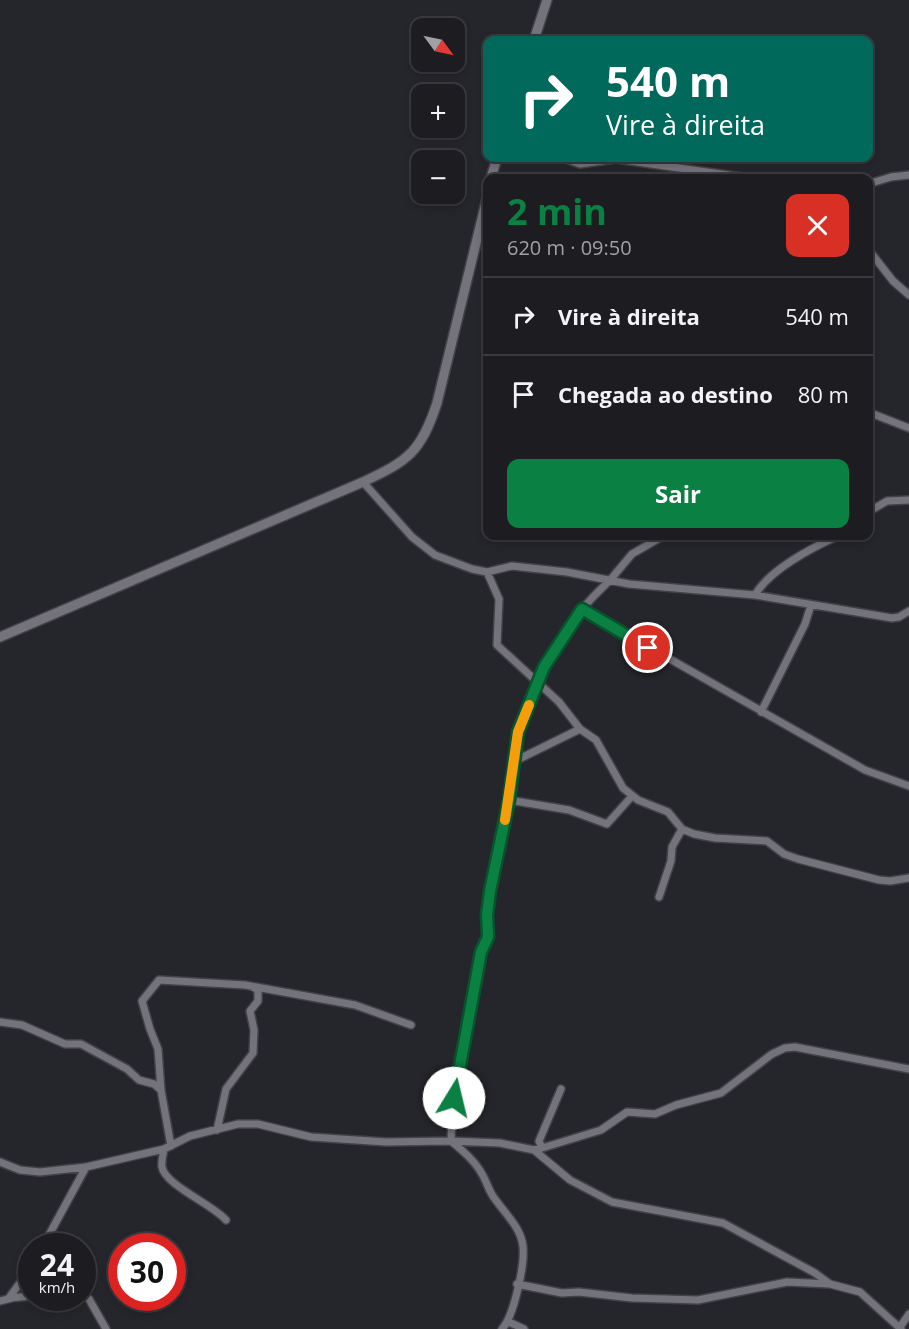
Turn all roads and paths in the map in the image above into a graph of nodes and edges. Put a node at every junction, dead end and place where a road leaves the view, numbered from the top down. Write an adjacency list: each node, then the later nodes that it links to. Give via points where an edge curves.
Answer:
1 (547, 0): 2 (street)
2 (535, 36)
3 (574, 162): 4 (street)
4 (594, 162)
5 (637, 162): 6 (street)
6 (721, 174)
7 (909, 175): 8 (street)
8 (873, 182)
9 (483, 215): 14 (street, via 428,428 407,458)
10 (873, 256): 11 (street, via 893,282)
11 (909, 295)
12 (873, 414): 13 (street)
13 (909, 428)
14 (363, 482): 19 (street, via 412,537 435,555); 25 (street)
15 (909, 500): 16 (street, via 887,501)
16 (873, 509)
17 (656, 540): 20 (street, via 632,554)
18 (829, 540): 21 (street, via 767,580)
19 (487, 572): 20 (street, via 512,566); 26 (street, via 499,599 497,645)
20 (611, 579): 21 (street); 23 (street)
21 (755, 595): 22 (street)
22 (811, 605): 24 (street, via 892,618); 27 (street)
23 (582, 609): 26 (street, via 552,652); 27 (street)
24 (909, 611)
25 (0, 637)
26 (538, 682): 28 (street); 29 (street, via 518,732)
27 (761, 712): 30 (street, via 865,770)
28 (580, 729): 29 (street); 31 (street, via 600,745 616,778)
29 (513, 762): 32 (street)
30 (909, 786)
31 (632, 796): 32 (street, via 607,824 570,810); 33 (street, via 668,812)
32 (509, 800): 43 (street, via 490,891 488,937 481,952 456,1080)
33 (682, 829): 34 (street, via 715,838 767,841 798,859 879,880); 35 (street, via 672,847)
34 (909, 878)
35 (659, 897)
36 (254, 988): 38 (street, via 354,1005); 41 (street, via 168,979 155,982 142,1001 158,1049); 42 (street, via 258,990 258,1001 250,1011 254,1047 226,1089)
37 (0, 1022): 41 (street, via 22,1025 65,1044 81,1044)
38 (411, 1025)
39 (909, 1069): 45 (street, via 785,1048 727,1091 655,1114 627,1112 601,1130)
40 (561, 1089): 45 (street)
41 (161, 1090): 44 (street)
42 (217, 1130): 43 (street, via 258,1124 311,1137); 44 (street, via 190,1136)
43 (451, 1141): 45 (street); 50 (street, via 482,1173 493,1197 518,1230 524,1251)
44 (168, 1147): 47 (street); 48 (street, via 162,1165 166,1178 217,1210)
45 (538, 1149): 51 (street, via 570,1180 612,1202 723,1223)
46 (0, 1162): 47 (street, via 40,1172)
47 (86, 1167): 49 (street)
48 (226, 1220)
49 (50, 1233)
50 (517, 1284): 51 (street, via 562,1293 698,1300 787,1282); 58 (street)
51 (830, 1284): 59 (street, via 860,1292)
52 (18, 1285): 54 (street)
53 (18, 1297): 54 (street)
54 (9, 1298): 55 (street)
55 (0, 1301)
56 (96, 1311): 60 (street)
57 (909, 1314): 59 (street)
58 (509, 1322): 61 (street); 62 (street)
59 (901, 1328)
60 (106, 1329)
61 (502, 1329)
62 (524, 1329)

